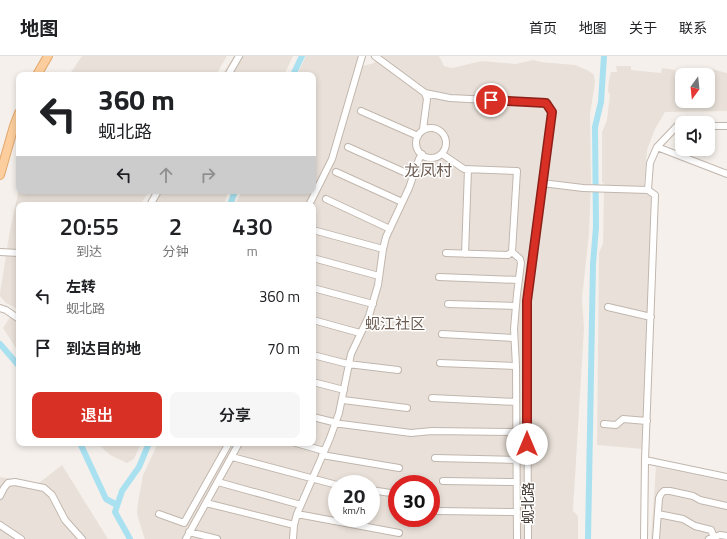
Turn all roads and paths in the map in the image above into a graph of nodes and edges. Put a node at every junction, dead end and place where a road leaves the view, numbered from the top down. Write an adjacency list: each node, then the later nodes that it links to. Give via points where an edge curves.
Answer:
1 (48, 56): 5 (main road)
2 (239, 56): 6 (street)
3 (362, 56): 26 (street, via 332,159)
4 (375, 56): 7 (street, 蚬北路)
5 (39, 72)
6 (230, 72)
7 (425, 93): 13 (street, via 427,99); 24 (street, 蚬北路, via 450,98 546,103 552,112)
8 (361, 111): 14 (street)
9 (16, 121): 22 (main road)
10 (715, 126): 11 (street)
11 (727, 126)
12 (675, 128): 16 (street)
13 (424, 130): 14 (street); 18 (street, via 430,127 442,131 447,142)
14 (418, 136): 17 (street, via 416,146)
15 (348, 146): 23 (street)
16 (657, 147): 21 (street); 25 (street, via 650,163)
17 (422, 154): 18 (street, via 430,158); 23 (street)
18 (442, 154): 19 (street)
19 (468, 170): 33 (street, via 517,171); 36 (street)
20 (336, 172): 28 (street)
21 (727, 174)
22 (0, 175)
23 (413, 176): 28 (street)
24 (542, 183): 25 (street, via 583,188); 105 (street, 蚬北路, via 527,301)
25 (648, 190): 48 (street, via 655,194)
26 (316, 191)
27 (326, 199): 29 (street)
28 (402, 202): 29 (street)
29 (390, 228): 31 (street)
30 (316, 231): 31 (street)
31 (383, 249): 38 (street)
32 (0, 252): 34 (street)
33 (512, 252): 36 (street, via 508,255); 40 (street, via 520,258)
34 (16, 253)
35 (446, 253): 36 (street)
36 (465, 254)
37 (316, 259): 38 (street)
38 (379, 276): 42 (street)
39 (439, 277): 40 (street)
40 (519, 280): 44 (street)
41 (316, 289): 42 (street)
42 (373, 304): 50 (street)
43 (448, 304): 44 (street)
44 (516, 306): 52 (street)
45 (0, 308): 47 (street)
46 (608, 308): 48 (street)
47 (16, 317)
48 (650, 317): 65 (street)
49 (316, 321): 50 (street)
50 (360, 333): 55 (street)
51 (442, 334): 52 (street)
52 (514, 338): 56 (street)
53 (316, 356): 55 (street)
54 (440, 363): 56 (street)
55 (348, 364): 57 (street); 59 (street)
56 (516, 366): 62 (street)
57 (398, 370)
58 (316, 383): 59 (street)
59 (344, 390): 61 (street)
60 (432, 398): 62 (street)
61 (343, 400): 63 (street); 66 (street)
62 (516, 402): 68 (street)
63 (407, 408)
64 (316, 418): 66 (street)
65 (647, 421): 67 (street, via 623,419 616,425); 76 (street)
66 (336, 423): 68 (street, via 411,433); 72 (street)
67 (604, 424)
68 (516, 432): 75 (street)
69 (227, 446): 90 (street, via 184,523)
70 (238, 446): 73 (street)
71 (304, 446): 72 (street)
72 (323, 453): 77 (street); 79 (street)
73 (232, 457): 79 (street); 81 (street)
74 (435, 458): 75 (street)
75 (516, 460): 83 (street)
76 (646, 460): 78 (street); 106 (street)
77 (399, 468)
78 (727, 477)
79 (312, 478): 82 (street); 86 (street)
80 (443, 481): 83 (street)
81 (218, 482): 85 (street); 86 (street)
82 (328, 482)
83 (516, 482): 89 (street)
84 (0, 496): 100 (street, via 8,483 44,488 52,495 65,520)
85 (206, 503): 94 (street); 95 (street)
86 (301, 505): 91 (street)
87 (727, 506): 92 (street, via 664,491 659,498)
88 (440, 511): 89 (street)
89 (516, 512): 104 (street)
90 (159, 514)
91 (297, 514): 94 (street); 96 (street)
92 (658, 514): 98 (street, via 683,519 695,526 711,530); 107 (street)
93 (0, 525): 99 (street)
94 (294, 525): 103 (street)
95 (189, 532): 101 (street); 102 (street)
96 (399, 533)
97 (727, 536): 98 (street)
98 (712, 538)
99 (21, 539)
100 (82, 539)
101 (186, 539)
102 (217, 539)
103 (293, 539)
104 (517, 539)
105 (528, 539)
106 (644, 539)
107 (656, 539)

